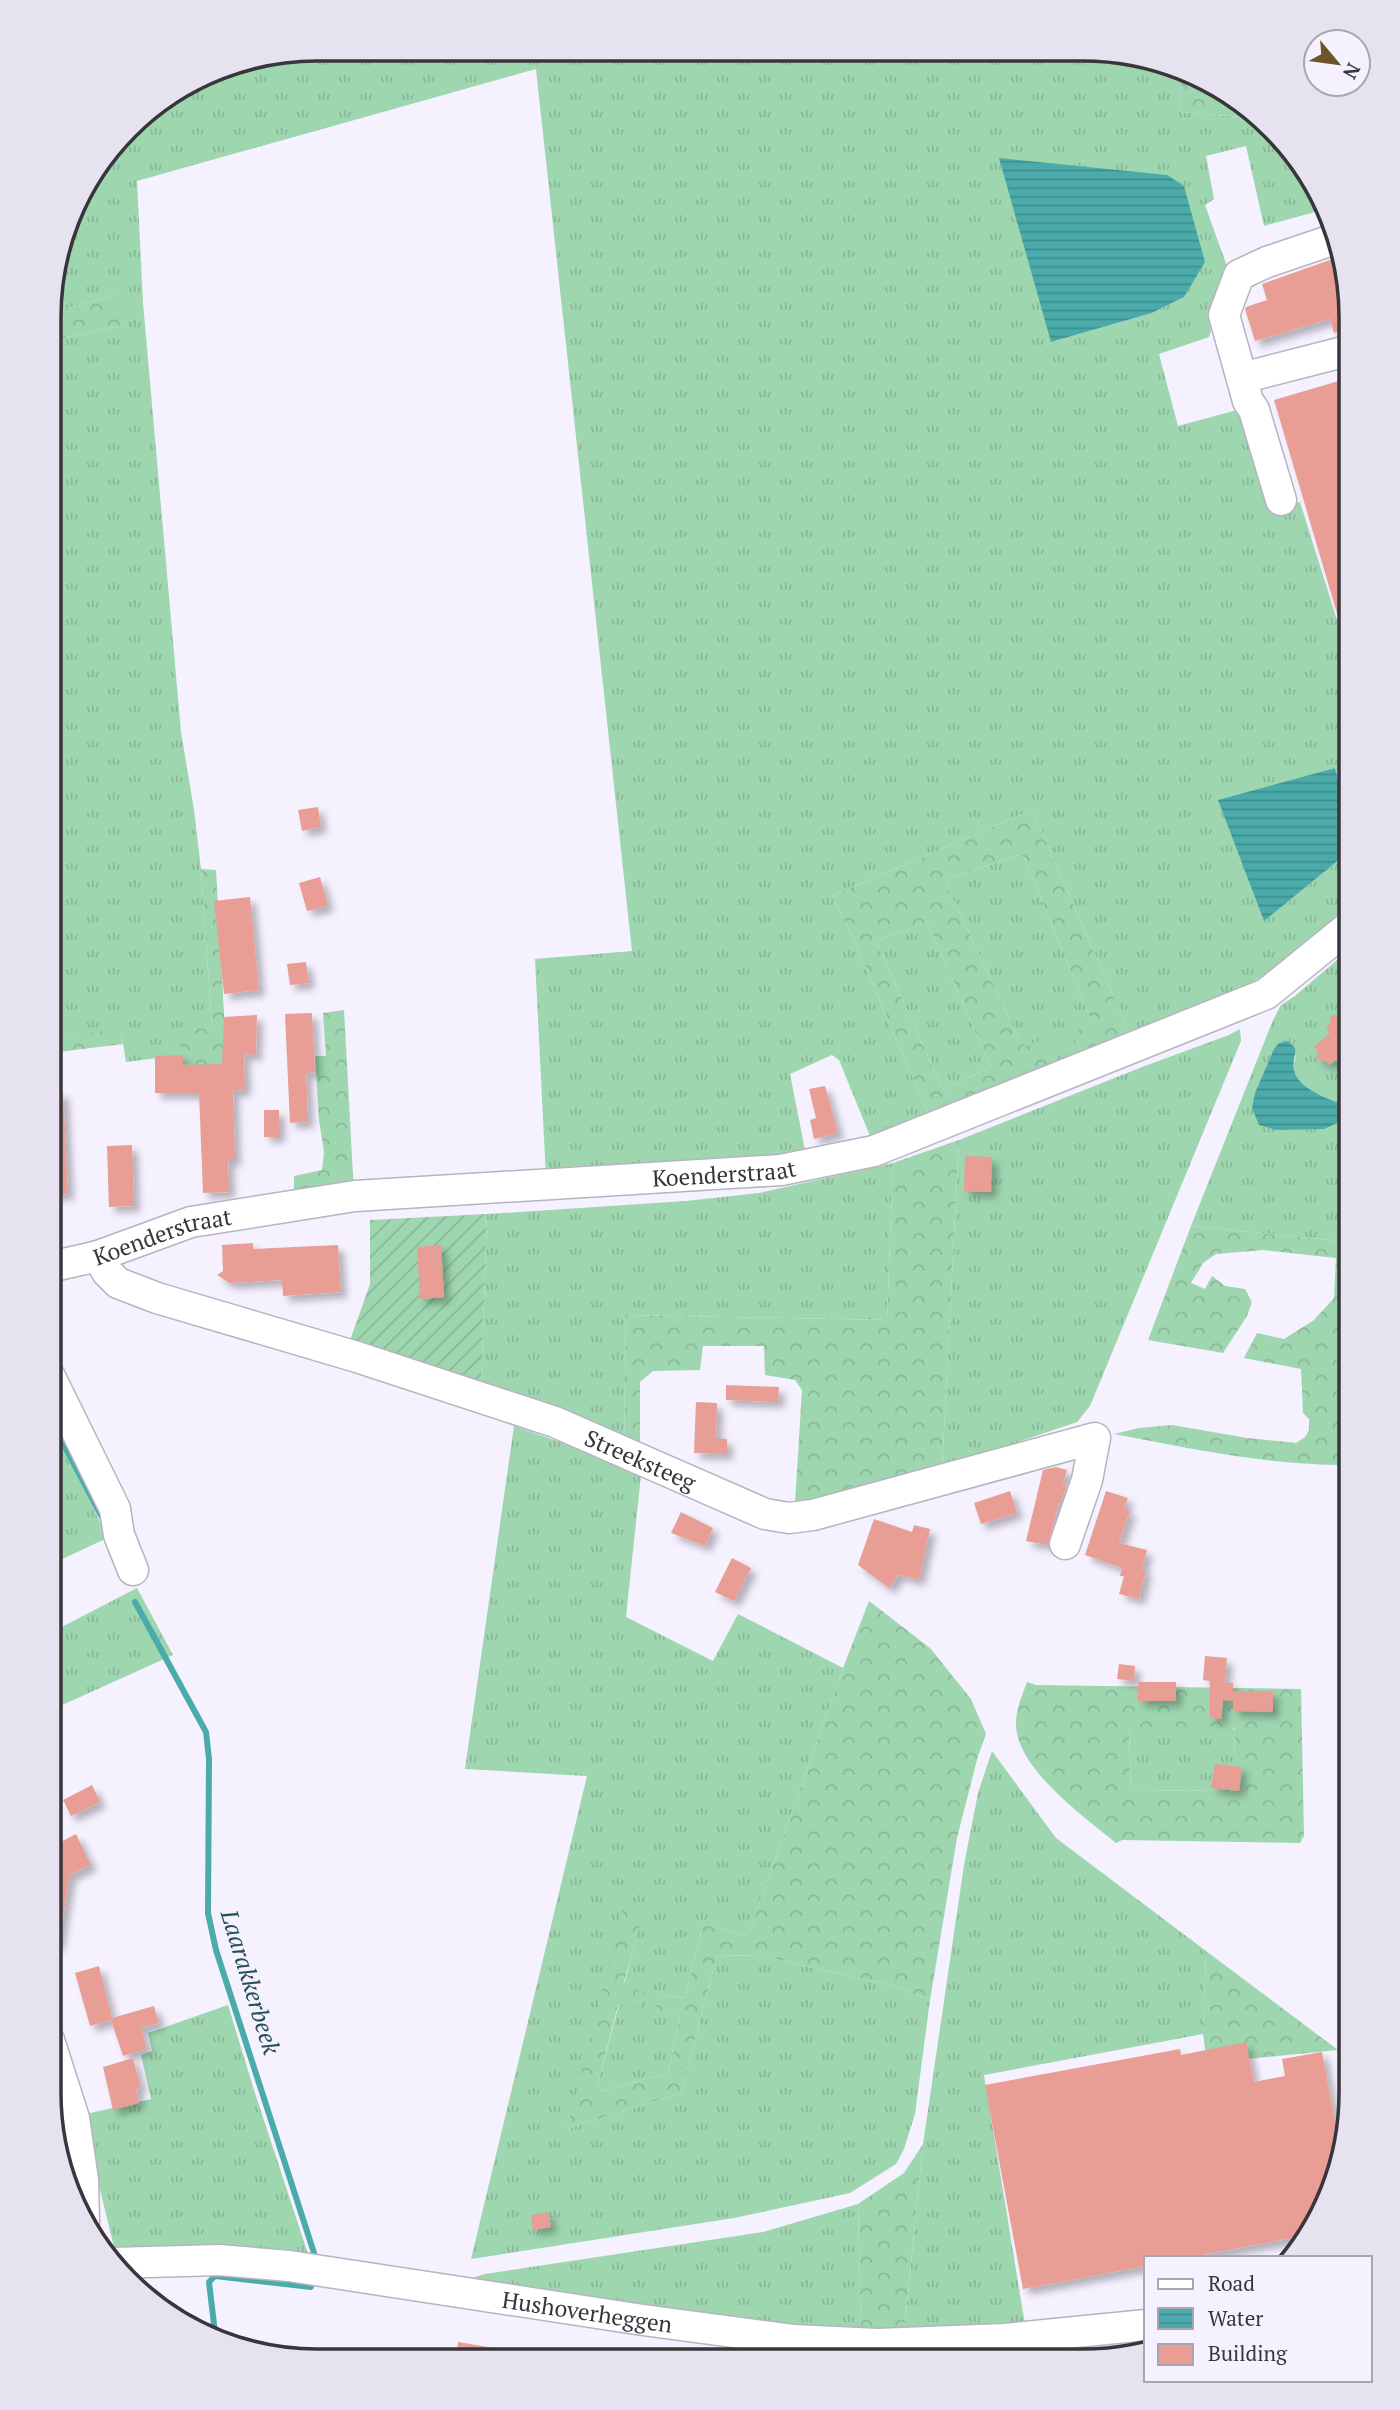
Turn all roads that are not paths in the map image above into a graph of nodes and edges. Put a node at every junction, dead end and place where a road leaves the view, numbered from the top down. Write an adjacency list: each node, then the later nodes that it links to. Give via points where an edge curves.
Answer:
1 (1327, 242): 3 (street, via 1239,275 1224,314)
2 (1339, 353): 3 (street)
3 (1242, 378): 4 (street)
4 (1281, 500)
5 (1339, 935): 6 (street, Koenderstraat, via 1266,994 874,1151 781,1170 355,1196 191,1222)
6 (99, 1256): 7 (street, Koenderstraat); 9 (street, Streeksteeg, via 118,1283 156,1298 358,1357 555,1422 765,1514 813,1515 1095,1438 1087,1480)
7 (61, 1265)
8 (61, 1399): 10 (street, via 115,1509 119,1535)
9 (1065, 1544)
10 (133, 1570)
11 (61, 2077): 12 (street, via 74,2118)
12 (83, 2196)
13 (126, 2263): 14 (street, Hushoverheggen, via 219,2260 289,2266 794,2340 878,2344 1005,2339)
14 (1144, 2325)

